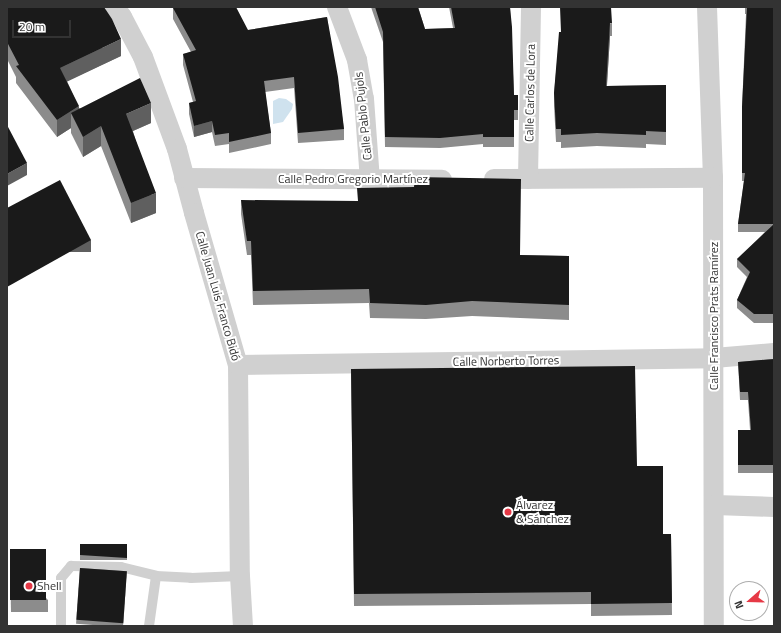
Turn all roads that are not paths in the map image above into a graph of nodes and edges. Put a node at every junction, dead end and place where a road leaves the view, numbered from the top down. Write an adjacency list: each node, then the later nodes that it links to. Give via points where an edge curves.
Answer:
1 (115, 7): 5 (street, Calle Juan Luis Franco Bidó, via 155,86 177,149)
2 (337, 7): 8 (street, Calle Pablo Pujols, via 357,60 364,99)
3 (531, 7): 7 (street, Calle Carlos de Lora)
4 (707, 7): 6 (street, Calle Francisco Prats Ramírez)
5 (184, 178): 8 (street, Calle Pedro Gregorio Martínez); 11 (street, Calle Juan Luis Franco Bidó)
6 (713, 178): 7 (street, Calle Pedro Gregorio Martínez); 10 (street, Calle Francisco Prats Ramírez)
7 (528, 179): 8 (street, Calle Pedro Gregorio Martínez)
8 (370, 180)
9 (774, 353): 10 (street, Calle Norberto Torres)
10 (714, 358): 11 (street, Calle Norberto Torres); 12 (street, Calle Francisco Prats Ramírez)
11 (238, 364): 15 (street, Calle Juan Luis Franco Bidó)
12 (715, 505): 13 (street); 19 (street, Calle Francisco Prats Ramírez)
13 (774, 507)
14 (156, 576): 15 (lane); 16 (lane, via 121,567 72,566 61,578); 17 (lane)
15 (240, 576): 18 (street, Calle Juan Luis Franco Bidó)
16 (61, 626)
17 (149, 626)
18 (243, 626)
19 (714, 626)

